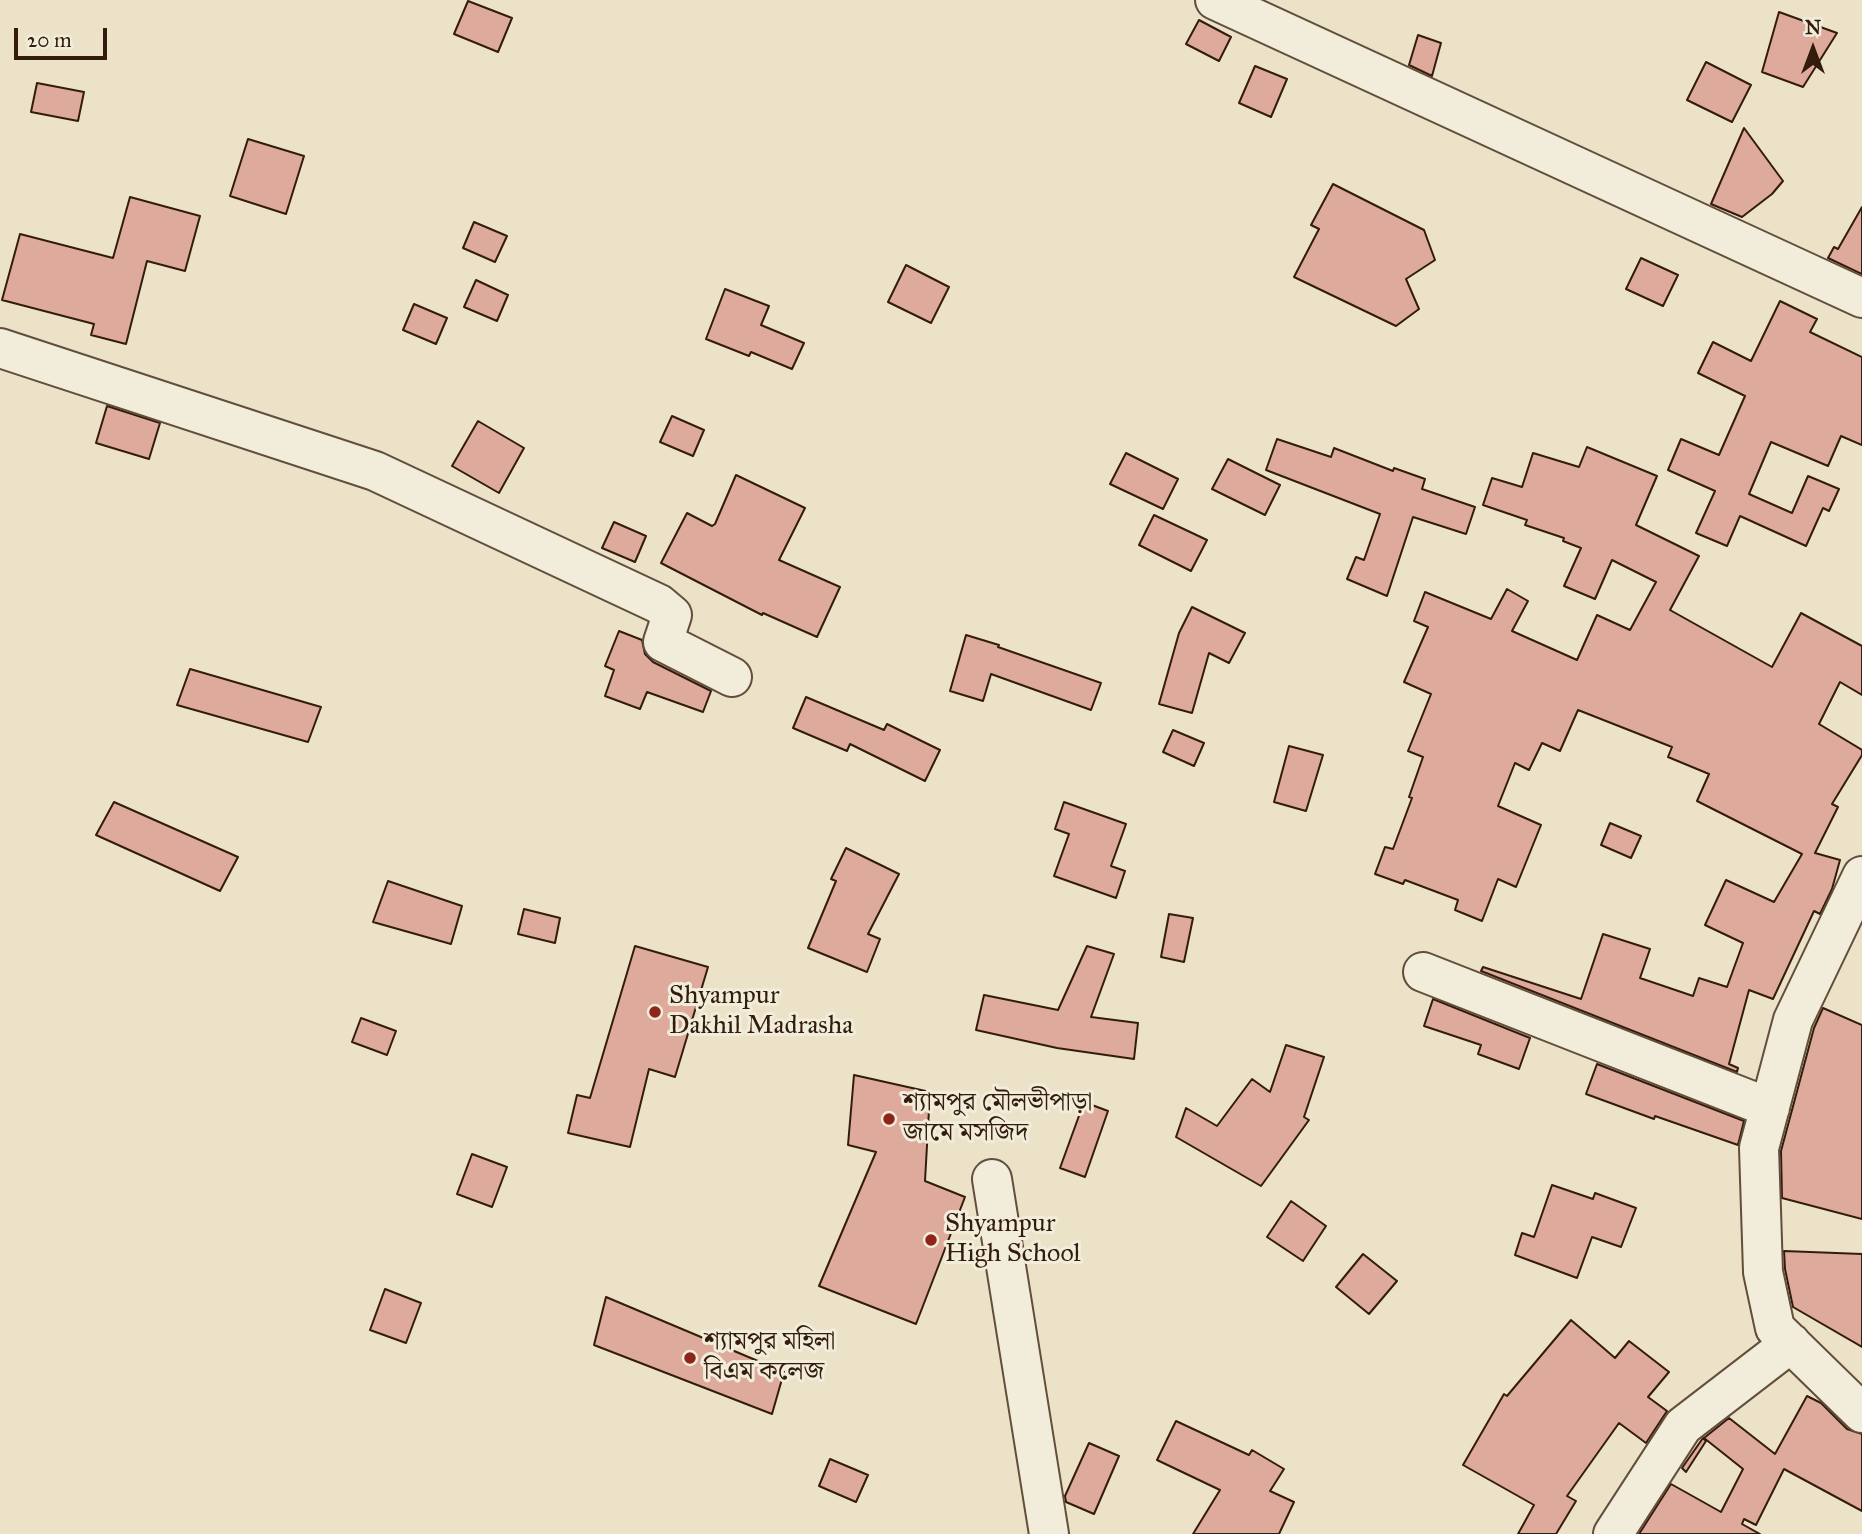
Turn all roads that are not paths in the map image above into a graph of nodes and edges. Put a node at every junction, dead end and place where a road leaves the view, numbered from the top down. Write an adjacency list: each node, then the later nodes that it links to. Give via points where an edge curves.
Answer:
1 (1216, 0): 2 (street)
2 (1862, 298)
3 (0, 348): 4 (street, via 375,471 660,604 672,615 663,642)
4 (732, 677)
5 (1862, 876): 7 (street, via 1793,1020)
6 (1423, 972): 7 (street)
7 (1770, 1108): 9 (street, via 1759,1148 1763,1272 1775,1328)
8 (992, 1179): 11 (street)
9 (1791, 1343): 10 (street); 12 (street, via 1683,1426)
10 (1862, 1413)
11 (1049, 1534)
12 (1613, 1534)

